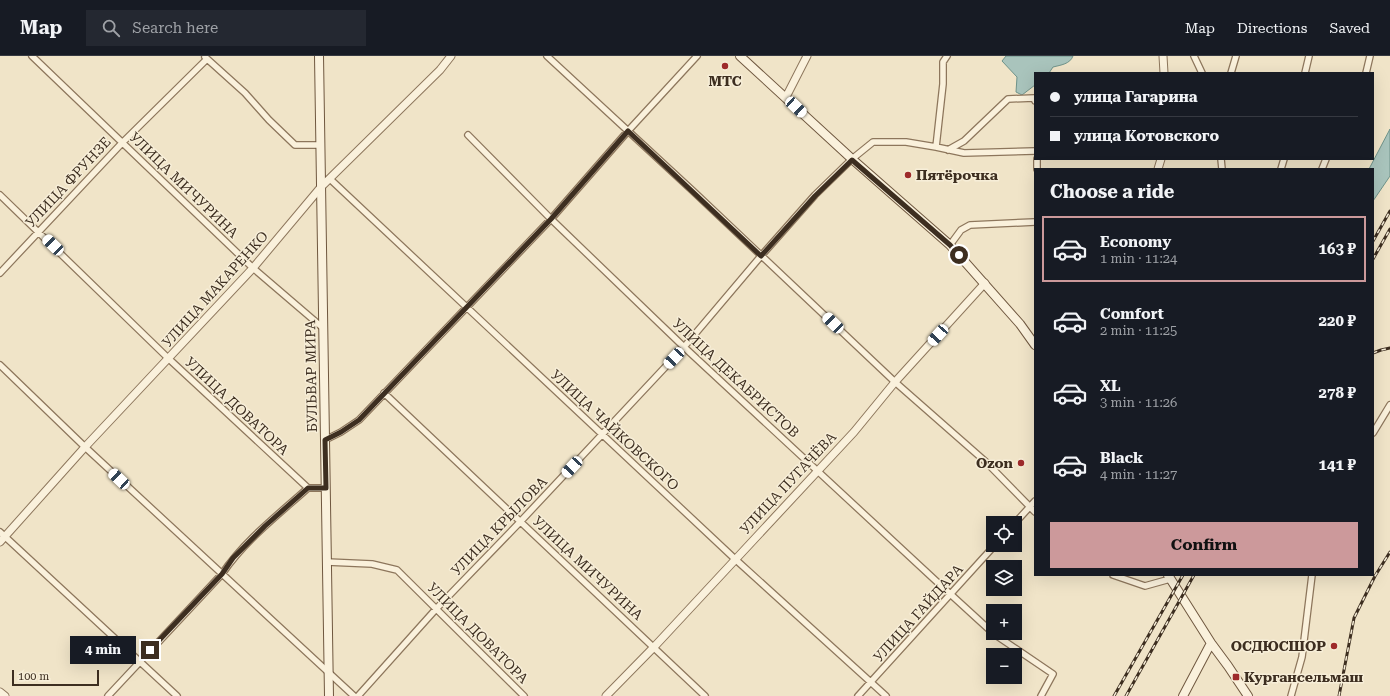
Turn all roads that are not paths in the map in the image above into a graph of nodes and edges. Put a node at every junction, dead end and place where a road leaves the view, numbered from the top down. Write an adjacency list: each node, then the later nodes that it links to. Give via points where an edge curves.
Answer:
1 (32, 56): 24 (street, УЛИЦА МИЧУРИНА)
2 (320, 56): 25 (main road, БУЛЬВАР МИРА)
3 (451, 56): 30 (street, УЛИЦА МАКАРЕНКО)
4 (547, 56): 22 (street)
5 (697, 56): 22 (street)
6 (740, 56): 20 (main road)
7 (807, 56): 20 (street)
8 (947, 56): 26 (street, via 943,62)
9 (1163, 56): 15 (street)
10 (1194, 56): 16 (street)
11 (1236, 56): 17 (street)
12 (1309, 56): 18 (street)
13 (1370, 56): 19 (street)
14 (205, 57): 24 (street, УЛИЦА ФРУНЗЕ); 25 (street, via 245,93 295,145)
15 (1164, 72)
16 (1202, 72)
17 (1231, 72)
18 (1305, 72)
19 (1366, 72)
20 (786, 97): 29 (main road)
21 (1034, 98): 27 (street, via 1008,99 964,141)
22 (628, 131): 33 (street); 37 (street)
23 (468, 135): 33 (street, УЛИЦА ДЕКАБРИСТОВ)
24 (122, 143): 35 (street, УЛИЦА ФРУНЗЕ); 38 (street, УЛИЦА МИЧУРИНА)
25 (320, 145): 31 (main road, БУЛЬВАР МИРА)
26 (936, 147): 27 (street, УЛИЦА КРЫЛОВА); 29 (street, УЛИЦА КРЫЛОВА, via 906,142 873,142)
27 (948, 150): 28 (street, УЛИЦА КРЫЛОВА, via 964,153)
28 (1034, 151)
29 (852, 160): 36 (main road); 37 (street, УЛИЦА КРЫЛОВА, via 815,196)
30 (330, 179): 31 (street, УЛИЦА МАКАРЕНКО); 41 (street, УЛИЦА ЧАЙКОВСКОГО)
31 (321, 188): 38 (street, УЛИЦА МАКАРЕНКО); 42 (main road, БУЛЬВАР МИРА)
32 (0, 195): 35 (street, УЛИЦА ДОВАТОРА)
33 (551, 219): 41 (street); 44 (street, УЛИЦА ДЕКАБРИСТОВ)
34 (1034, 222): 36 (street, via 970,225 961,230)
35 (39, 232): 39 (street, УЛИЦА ФРУНЗЕ); 45 (street, УЛИЦА ДОВАТОРА)
36 (950, 245): 40 (main road)
37 (761, 256): 44 (street, УЛИЦА КРЫЛОВА); 47 (street)
38 (253, 268): 42 (street, УЛИЦА МИЧУРИНА); 45 (street, УЛИЦА МАКАРЕНКО)
39 (0, 273)
40 (985, 284): 43 (main road); 47 (street, УЛИЦА ПУГАЧЁВА)
41 (466, 307): 48 (street); 51 (street, УЛИЦА ЧАЙКОВСКОГО)
42 (323, 328): 52 (main road, БУЛЬВАР МИРА)
43 (1034, 344)
44 (684, 347): 51 (street, УЛИЦА КРЫЛОВА); 54 (street, УЛИЦА ДЕКАБРИСТОВ)
45 (169, 359): 53 (street, УЛИЦА МАКАРЕНКО); 55 (street, УЛИЦА ДОВАТОРА)
46 (0, 365): 53 (street)
47 (895, 382): 54 (street, УЛИЦА ПУГАЧЁВА, via 854,432); 58 (street, via 986,462)
48 (384, 393): 52 (street, via 359,420); 61 (street, УЛИЦА МИЧУРИНА)
49 (1390, 405): 50 (street)
50 (1374, 431)
51 (602, 435): 61 (street, УЛИЦА КРЫЛОВА); 64 (street, УЛИЦА ЧАЙКОВСКОГО)
52 (325, 440): 56 (main road, БУЛЬВАР МИРА)
53 (85, 447): 62 (street, УЛИЦА МАКАРЕНКО); 66 (street)
54 (818, 470): 64 (street, УЛИЦА ПУГАЧЁВА); 70 (street, УЛИЦА ДЕКАБРИСТОВ)
55 (308, 488): 56 (street); 66 (street, via 233,558)
56 (326, 488): 65 (main road, БУЛЬВАР МИРА)
57 (1034, 502): 58 (street)
58 (1029, 507): 59 (street); 60 (street)
59 (1034, 511)
60 (1021, 516)
61 (521, 522): 71 (street, УЛИЦА КРЫЛОВА); 73 (street, УЛИЦА МИЧУРИНА)
62 (2, 537): 74 (street)
63 (989, 552): 70 (street, УЛИЦА ГАЙДАРА)
64 (735, 559): 73 (street, УЛИЦА ПУГАЧЁВА); 76 (street, УЛИЦА ЧАЙКОВСКОГО)
65 (327, 562): 71 (street, УЛИЦА ДОВАТОРА, via 372,564 397,570); 75 (main road, БУЛЬВАР МИРА)
66 (222, 574): 74 (street); 75 (street)
67 (1116, 576): 69 (street, via 1145,586)
68 (1312, 576): 92 (street, via 1302,657)
69 (1169, 577): 72 (main road)
70 (951, 594): 76 (street, УЛИЦА ГАЙДАРА); 89 (street, УЛИЦА ДЕКАБРИСТОВ, via 994,634 1053,674)
71 (436, 609): 83 (street, УЛИЦА КРЫЛОВА); 84 (street, УЛИЦА ДОВАТОРА)
72 (1211, 643): 90 (main road); 91 (main road)
73 (654, 647): 85 (street, УЛИЦА ПУГАЧЁВА); 86 (street, УЛИЦА МИЧУРИНА)
74 (140, 661): 79 (street); 80 (street)
75 (329, 673): 81 (main road, БУЛЬВАР МИРА); 82 (street)
76 (871, 682): 87 (street, УЛИЦА ГАЙДАРА); 88 (street, УЛИЦА ЧАЙКОВСКОГО)
77 (0, 692): 78 (street)
78 (5, 696)
79 (108, 696)
80 (177, 696)
81 (329, 696)
82 (354, 696)
83 (358, 696)
84 (524, 696)
85 (606, 696)
86 (705, 696)
87 (858, 696)
88 (886, 696)
89 (1041, 696)
90 (1183, 696)
91 (1248, 696)
92 (1291, 696)

